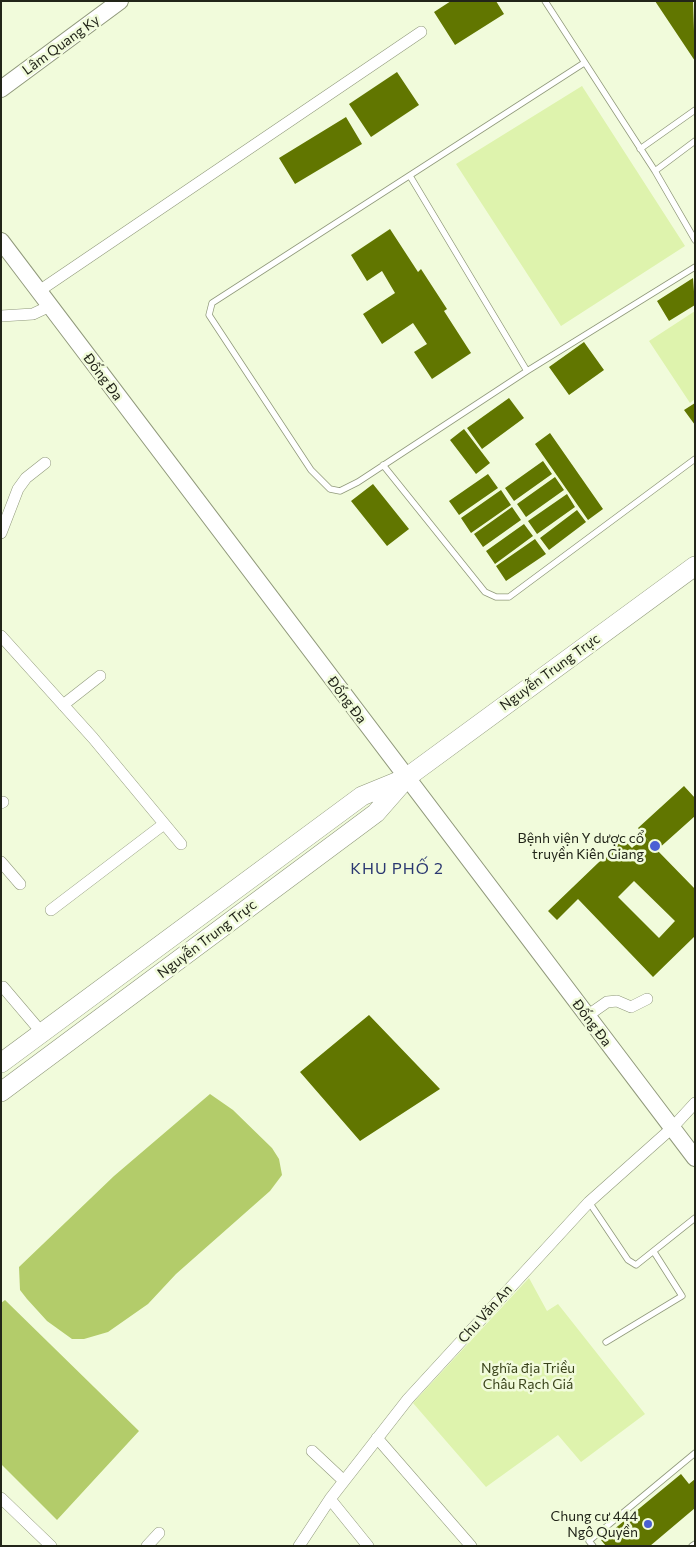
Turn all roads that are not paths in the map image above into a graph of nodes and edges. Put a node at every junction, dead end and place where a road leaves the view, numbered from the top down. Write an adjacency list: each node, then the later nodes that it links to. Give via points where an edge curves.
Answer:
1 (120, 1): 5 (street, Lâm Quang Ky)
2 (545, 1): 4 (lane)
3 (421, 32): 14 (street)
4 (584, 62): 8 (lane); 10 (lane)
5 (1, 89)
6 (695, 110): 8 (lane)
7 (695, 141): 9 (lane)
8 (640, 149): 9 (lane)
9 (654, 171): 11 (lane)
10 (410, 176): 17 (lane); 20 (lane, via 212,303 209,315 311,470 330,489 340,491)
11 (695, 240)
12 (1, 241): 14 (street, Đống Đa)
13 (695, 267): 17 (lane)
14 (39, 291): 15 (street, Đống Đa)
15 (50, 306): 16 (street, via 33,314); 26 (street, Đống Đa)
16 (1, 316)
17 (527, 371): 20 (lane)
18 (695, 459): 20 (lane, via 510,597 496,597 485,592)
19 (45, 463): 21 (street, via 18,489)
20 (383, 465)
21 (1, 533)
22 (695, 566): 26 (main road, Nguyễn Trung Trực)
23 (1, 636): 25 (street)
24 (100, 676): 25 (street)
25 (63, 705): 27 (street)
26 (406, 778): 34 (street, Đống Đa); 35 (main road, Nguyễn Trung Trực, via 362,796); 37 (main road, Nguyễn Trung Trực, via 376,813)
27 (164, 824): 28 (street); 31 (street)
28 (181, 844)
29 (1, 862): 30 (street)
30 (20, 884)
31 (51, 910)
32 (3, 987): 35 (street)
33 (648, 999): 34 (street, via 631,1007 618,1001 607,1002)
34 (587, 1016): 39 (street, Đống Đa)
35 (43, 1034): 36 (main road, Nguyễn Trung Trực)
36 (1, 1063)
37 (1, 1092)
38 (695, 1103): 39 (street, Chu Văn An)
39 (672, 1128): 40 (street, Đống Đa); 41 (street, Chu Văn An)
40 (695, 1158)
41 (589, 1202): 43 (lane, via 628,1260 636,1265); 45 (street, Chu Văn An, via 408,1399)
42 (695, 1218): 43 (lane)
43 (654, 1252): 44 (lane, via 682,1296)
44 (606, 1342)
45 (377, 1438): 48 (street, Chu Văn An); 56 (street)
46 (312, 1451): 48 (street)
47 (695, 1453): 57 (lane, via 589,1541)
48 (344, 1481): 50 (street, Chu Văn An)
49 (1, 1498): 52 (street)
50 (330, 1499): 54 (street, Chu Văn An); 55 (street)
51 (159, 1533): 53 (street)
52 (51, 1546)
53 (147, 1546)
54 (299, 1546)
55 (368, 1546)
56 (471, 1546)
57 (593, 1546)

